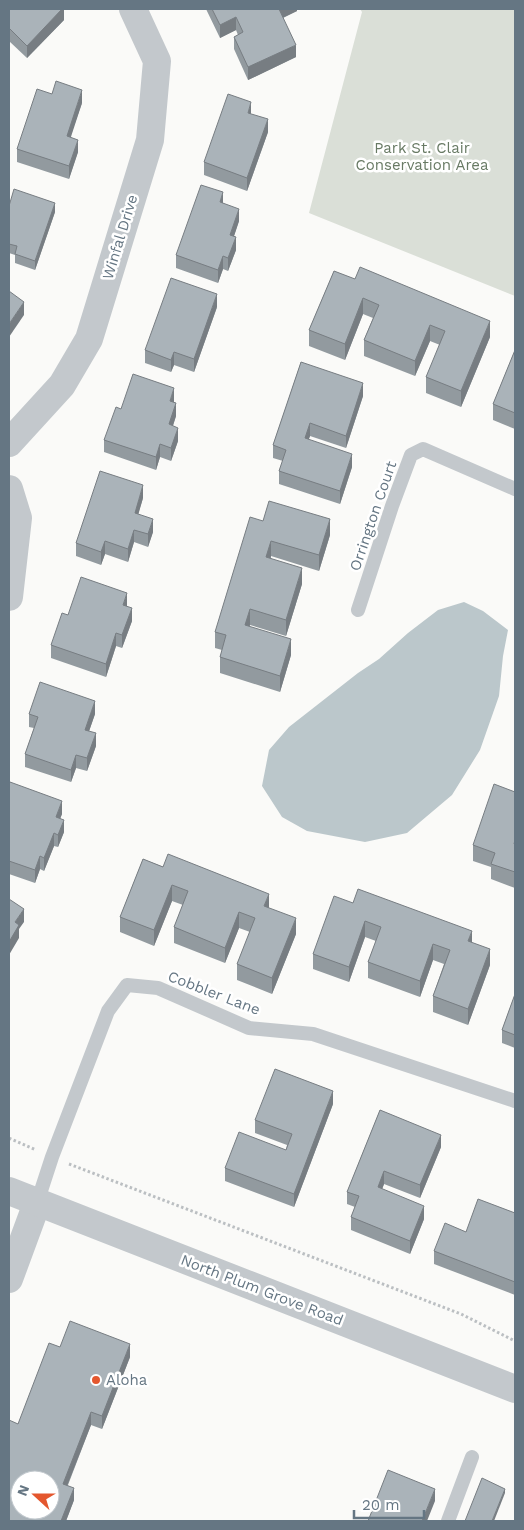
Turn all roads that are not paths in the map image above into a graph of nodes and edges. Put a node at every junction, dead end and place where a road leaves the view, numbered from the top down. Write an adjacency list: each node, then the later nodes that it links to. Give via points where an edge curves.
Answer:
1 (133, 9): 2 (street, Winfal Drive, via 157,60 150,140 89,339 62,385)
2 (9, 443)
3 (9, 489): 5 (street, via 18,518)
4 (515, 489): 6 (lane, Orrington Court, via 423,449 411,455)
5 (9, 597)
6 (358, 610)
7 (515, 1101): 9 (lane, Cobbler Lane, via 313,1034 249,1028 158,988 127,985 108,1011)
8 (9, 1191): 9 (street, North Plum Grove Road)
9 (37, 1203): 10 (street); 11 (street, North Plum Grove Road)
10 (9, 1279)
11 (515, 1389)
12 (472, 1457): 13 (lane)
13 (448, 1521)

